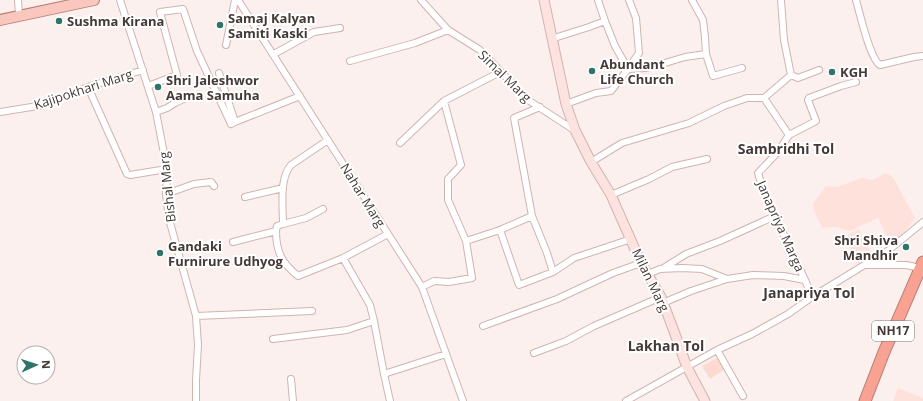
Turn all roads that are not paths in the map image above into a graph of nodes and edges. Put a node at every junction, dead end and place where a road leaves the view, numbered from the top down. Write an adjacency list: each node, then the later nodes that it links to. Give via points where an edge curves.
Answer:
1 (18, 0): 14 (street)
2 (94, 0): 13 (main road)
3 (120, 0): 27 (street, Bishal Marg)
4 (235, 0): 20 (street)
5 (238, 0): 21 (street, Nahar Marg)
6 (421, 0): 18 (street, Simal Marg)
7 (544, 0): 19 (main road, Milan Marg)
8 (598, 0): 16 (street)
9 (629, 0): 26 (street, via 636,18 639,53)
10 (692, 0): 22 (street, via 703,20)
11 (781, 0): 31 (street, via 784,40)
12 (856, 0): 23 (street, via 876,63 880,66)
13 (76, 2): 14 (main road)
14 (19, 15): 15 (main road)
15 (0, 20)
16 (605, 21): 19 (street); 26 (street, via 614,46)
17 (340, 28): 21 (street, via 314,32)
18 (448, 30): 24 (street, via 415,43); 29 (street, Simal Marg, via 480,50)
19 (551, 39): 39 (main road, Milan Marg)
20 (226, 46)
21 (274, 54): 36 (street, Nahar Marg)
22 (706, 54): 25 (street, via 713,76); 26 (street, via 645,68)
23 (923, 56)
24 (350, 61)
25 (742, 68)
26 (628, 69): 39 (street, via 611,91 596,93)
27 (143, 70): 33 (street, Bishal Marg); 34 (street, Kajipokhari Marg)
28 (819, 70): 31 (street, via 798,78)
29 (500, 72): 38 (street); 40 (street, Simal Marg, via 528,100)
30 (219, 73): 43 (street)
31 (791, 75): 37 (street)
32 (856, 82): 45 (street, via 809,98 816,121)
33 (148, 86): 42 (street, Bishal Marg); 43 (street, via 177,75 160,12 184,8 208,77 231,124)
34 (88, 87): 41 (street, Kajipokhari Marg, via 44,105); 50 (street, via 127,174)
35 (190, 96): 42 (street)
36 (300, 96): 43 (street); 46 (street, Nahar Marg)
37 (764, 98): 45 (street); 49 (street, via 747,98 689,123 622,143)
38 (444, 101): 47 (street); 65 (street, via 461,165 448,180 448,200)
39 (566, 104): 44 (main road, Milan Marg)
40 (540, 108): 44 (street, Simal Marg); 57 (street, via 514,118)
41 (0, 112)
42 (156, 112): 50 (street, Bishal Marg)
43 (235, 122)
44 (575, 130): 49 (main road, Milan Marg)
45 (789, 135): 58 (street, Janapriya Marga, via 778,152 758,173)
46 (328, 140): 52 (street, via 286,170); 63 (street, Nahar Marg)
47 (400, 143)
48 (707, 159): 54 (street, via 672,167)
49 (591, 162): 54 (main road, Milan Marg)
50 (167, 169): 53 (street, Bishal Marg)
51 (214, 186): 53 (street, via 211,182 194,184)
52 (283, 188): 55 (street); 60 (street)
53 (166, 194): 80 (street, Bishal Marg, via 169,219)
54 (611, 195): 64 (main road, Milan Marg)
55 (245, 197)
56 (323, 209): 60 (street, via 306,218)
57 (532, 216): 61 (street); 72 (street)
58 (775, 216): 71 (street, via 686,254); 75 (street, Janapriya Marga)
59 (923, 222): 69 (street)
60 (283, 224): 62 (street, via 277,226)
61 (500, 230): 65 (street); 72 (street, via 518,285)
62 (276, 231): 66 (street); 67 (street, via 276,243 280,254 288,268 298,276)
63 (388, 234): 67 (street); 76 (street, Nahar Marg)
64 (632, 239): 68 (main road, Milan Marg); 72 (street, via 574,258)
65 (466, 241): 76 (street, via 472,278 434,282)
66 (233, 242)
67 (343, 258): 81 (street, via 370,304)
68 (641, 263): 73 (main road, Milan Marg); 82 (street, via 557,299)
69 (866, 265): 70 (street); 77 (street)
70 (922, 266): 97 (highway, NH17)
71 (660, 269): 73 (street); 74 (street, via 702,269)
72 (553, 272)
73 (648, 274): 78 (main road, Milan Marg)
74 (727, 279): 75 (street, via 754,275); 78 (street)
75 (805, 280): 77 (street, Janapriya Marga)
76 (422, 287): 86 (street, Nahar Marg)
77 (812, 297): 84 (street, via 788,314)
78 (662, 300): 85 (street); 87 (main road, Milan Marg)
79 (312, 311): 80 (street)
80 (196, 316): 91 (street, Bishal Marg)
81 (374, 321): 83 (street, via 346,330); 88 (street)
82 (483, 326)
83 (273, 339)
84 (717, 350): 87 (street); 90 (street)
85 (534, 353)
86 (446, 354): 88 (street); 94 (street, Nahar Marg)
87 (687, 367): 95 (street); 96 (main road, Milan Marg)
88 (384, 374): 93 (street)
89 (290, 379): 92 (street)
90 (743, 396)
91 (196, 401)
92 (293, 401)
93 (390, 401)
94 (463, 401)
95 (626, 401)
96 (705, 401)
97 (865, 401)

